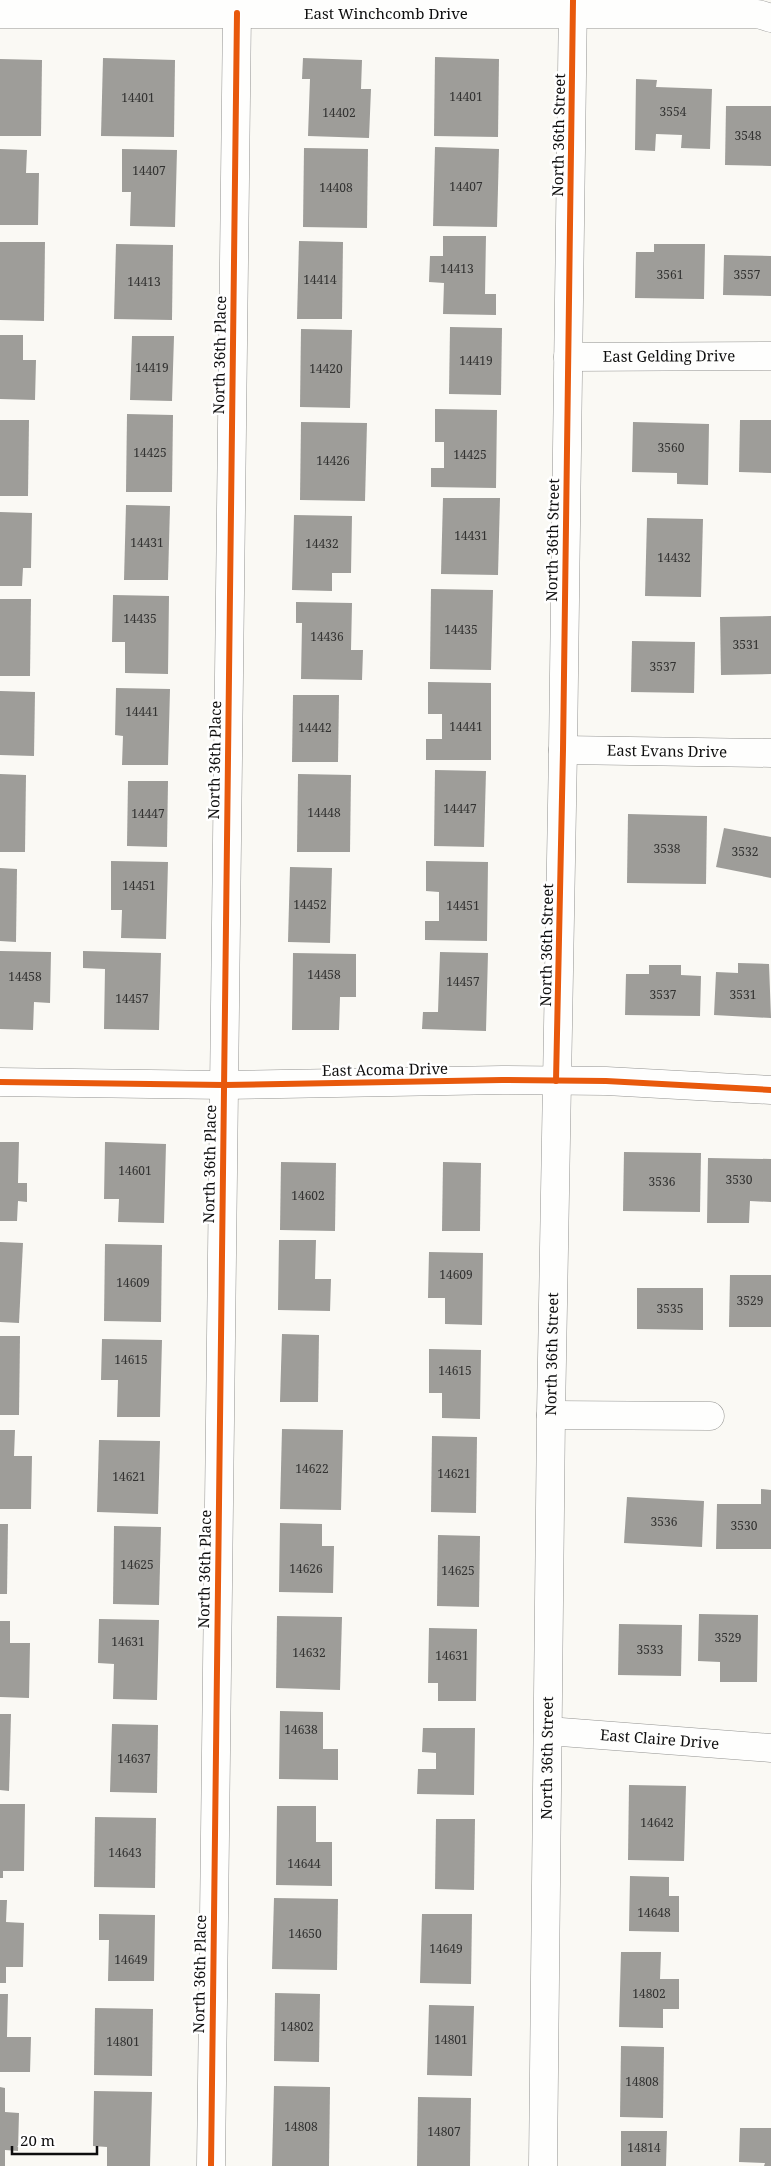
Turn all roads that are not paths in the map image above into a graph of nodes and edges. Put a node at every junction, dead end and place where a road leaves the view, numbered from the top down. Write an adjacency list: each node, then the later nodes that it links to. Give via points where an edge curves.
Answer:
1 (573, 7): 2 (street, East Winchcomb Drive); 4 (street, East Winchcomb Drive, via 758,14); 6 (street, North 36th Street)
2 (237, 13): 3 (street, East Winchcomb Drive); 11 (street, North 36th Place)
3 (0, 14)
4 (771, 18)
5 (771, 356): 6 (street, East Gelding Drive)
6 (568, 357): 7 (street, North 36th Street)
7 (563, 750): 8 (street, East Evans Drive); 9 (street, North 36th Street)
8 (771, 754)
9 (556, 1081): 11 (street, East Acoma Drive); 12 (street, East Acoma Drive); 13 (street, North 36th Street)
10 (0, 1082): 11 (street, East Acoma Drive)
11 (224, 1086): 17 (street, North 36th Place)
12 (771, 1090)
13 (551, 1415): 14 (street); 15 (street, North 36th Street)
14 (710, 1416)
15 (548, 1731): 16 (street, East Claire Drive); 18 (street, North 36th Street)
16 (771, 1748)
17 (211, 2166)
18 (543, 2166)

